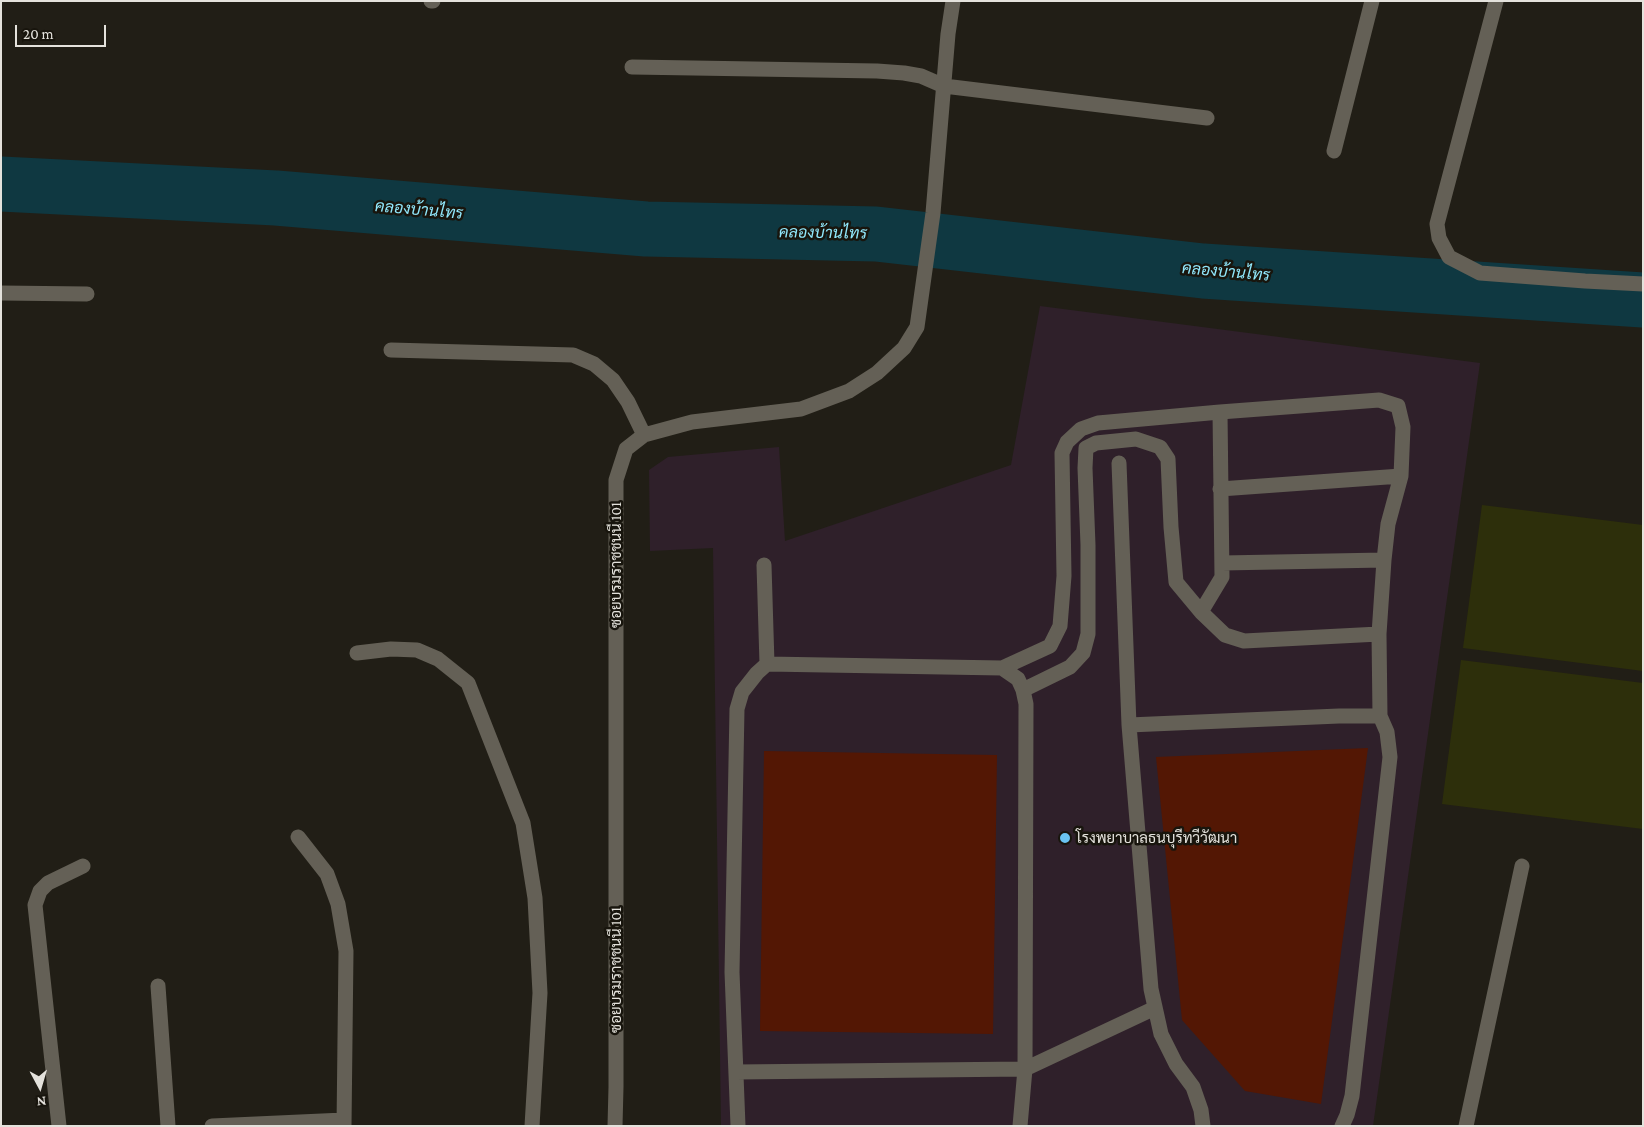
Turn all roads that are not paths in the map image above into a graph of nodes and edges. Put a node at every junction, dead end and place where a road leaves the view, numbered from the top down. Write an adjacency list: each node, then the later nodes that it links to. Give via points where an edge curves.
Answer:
1 (953, 1): 5 (street, ซอยบรมราชชนนี 101)
2 (1372, 1): 7 (street)
3 (1496, 1): 8 (street, via 1437,224 1439,238 1449,257 1480,273)
4 (632, 67): 5 (street, via 877,71 921,76)
5 (944, 86): 6 (street); 13 (street, ซอยบรมราชชนนี 101, via 933,214 917,327 904,348 877,373 849,391 801,409 692,422)
6 (1207, 118)
7 (1334, 151)
8 (1643, 284)
9 (1, 293): 10 (street)
10 (87, 294)
11 (391, 350): 13 (street, via 573,355 594,364 613,380)
12 (1220, 412): 15 (street, via 1379,400 1398,406 1403,427); 16 (street); 24 (street, via 1098,423 1081,429 1067,442 1062,453 1064,576 1060,626 1050,646)
13 (644, 435): 40 (street, ซอยบรมราชชนนี 101, via 626,449 616,480)
14 (1119, 463): 27 (street)
15 (1401, 476): 16 (street); 17 (street, via 1388,524)
16 (1220, 489): 18 (street)
17 (1384, 560): 18 (street); 21 (street)
18 (1222, 563): 20 (street, via 1222,577)
19 (764, 565): 23 (street)
20 (1201, 612): 21 (street, via 1225,635 1244,640); 25 (street, via 1176,582 1168,459 1160,447 1136,439 1096,443 1086,448 1085,462 1088,634 1083,653 1070,668)
21 (1379, 634): 26 (street)
22 (357, 653): 39 (street, via 417,650 438,659 468,683 523,823 535,898 540,993)
23 (768, 664): 24 (street); 34 (street, via 742,692 737,709 732,972)
24 (1002, 668): 25 (street, via 1018,679)
25 (1024, 690): 33 (street)
26 (1380, 716): 27 (street); 44 (street, via 1387,732 1390,756 1352,1096)
27 (1129, 725): 32 (street, via 1151,989)
28 (298, 837): 35 (street, via 327,874 338,904 346,951)
29 (83, 866): 36 (street, via 48,883 40,891 35,905)
30 (1522, 866): 45 (street)
31 (158, 986): 37 (street)
32 (1156, 1008): 33 (street); 43 (street, via 1161,1034 1176,1064 1193,1087)
33 (1025, 1069): 34 (street); 42 (street)
34 (736, 1072): 41 (street)
35 (344, 1123): 38 (street)
36 (59, 1126)
37 (168, 1126)
38 (212, 1126)
39 (532, 1126)
40 (615, 1126)
41 (738, 1126)
42 (1020, 1126)
43 (1203, 1126)
44 (1342, 1126)
45 (1466, 1126)

